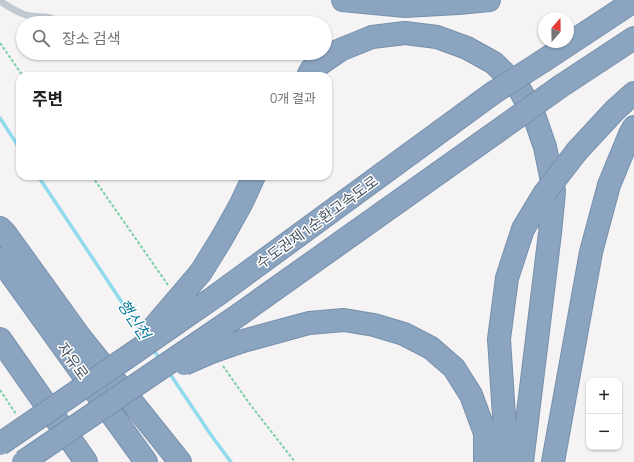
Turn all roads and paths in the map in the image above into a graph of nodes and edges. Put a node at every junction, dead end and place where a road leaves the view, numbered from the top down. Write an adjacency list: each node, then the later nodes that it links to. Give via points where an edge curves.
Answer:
1 (343, 0): 2 (highway, via 405,6)
2 (489, 0)
3 (0, 1): 6 (lane)
4 (634, 1): 20 (highway, 수도권제1순환고속도로, bridge, via 493,93 217,295)
5 (28, 16): 7 (lane)
6 (28, 16)
7 (45, 16)
8 (634, 38): 21 (highway, 수도권제1순환고속도로, bridge, via 561,86)
9 (0, 42): 12 (path)
10 (332, 56): 29 (highway, via 372,37 405,34 437,37 467,48 494,63 519,88 535,118 545,147 554,191)
11 (326, 60): 13 (highway)
12 (20, 72)
13 (310, 72)
14 (634, 93): 28 (highway, bridge, via 577,151 544,194 524,229 507,278 499,339)
15 (634, 127): 30 (highway, via 608,185 590,252)
16 (252, 180): 20 (highway, bridge, via 201,272)
17 (0, 228): 26 (highway, via 80,337)
18 (0, 259): 25 (highway, 자유로)
19 (0, 339): 24 (highway)
20 (129, 356): 22 (highway, 수도권제1순환고속도로, bridge)
21 (132, 388): 23 (highway, 수도권제1순환고속도로, bridge); 27 (highway, bridge, via 209,353 309,323 344,320 374,325 404,334 431,348 454,368 471,395 485,433)
22 (0, 444)
23 (23, 462)
24 (86, 462)
25 (146, 462)
26 (180, 462)
27 (485, 462)
28 (507, 462)
29 (522, 462)
30 (553, 462)

